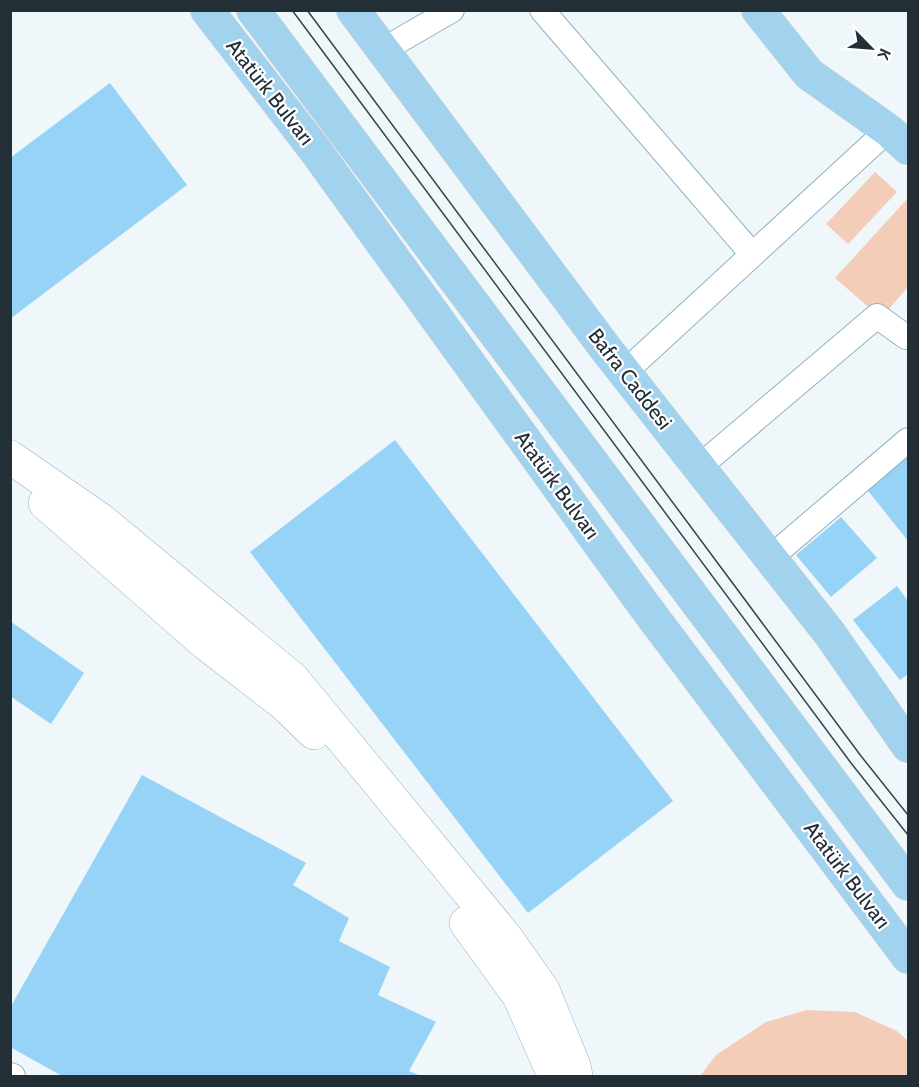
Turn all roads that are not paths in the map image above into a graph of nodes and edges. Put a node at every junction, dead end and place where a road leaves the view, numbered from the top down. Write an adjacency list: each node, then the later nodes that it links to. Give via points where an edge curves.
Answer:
1 (207, 10): 20 (main road, Atatürk Bulvarı, via 315,150 642,604)
2 (253, 10): 19 (main road, Atatürk Bulvarı)
3 (353, 10): 8 (main road, Bafra Caddesi)
4 (452, 10): 8 (street)
5 (542, 10): 10 (street)
6 (758, 10): 9 (main road, via 809,74)
7 (778, 10): 9 (main road, via 822,63)
8 (382, 50): 12 (main road, Bafra Caddesi)
9 (902, 137): 10 (street)
10 (753, 255): 12 (street)
11 (909, 337): 15 (street, via 877,316)
12 (624, 372): 15 (main road, Bafra Caddesi)
13 (909, 440): 17 (street)
14 (10, 457): 22 (street, via 101,520 293,679 505,936 543,990)
15 (699, 468): 17 (main road, Bafra Caddesi)
16 (10, 477): 21 (street, via 205,643 284,704 338,758 519,996)
17 (770, 558): 18 (main road, Bafra Caddesi, via 830,634)
18 (909, 746)
19 (909, 884)
20 (909, 957)
21 (554, 1077)
22 (576, 1077)

